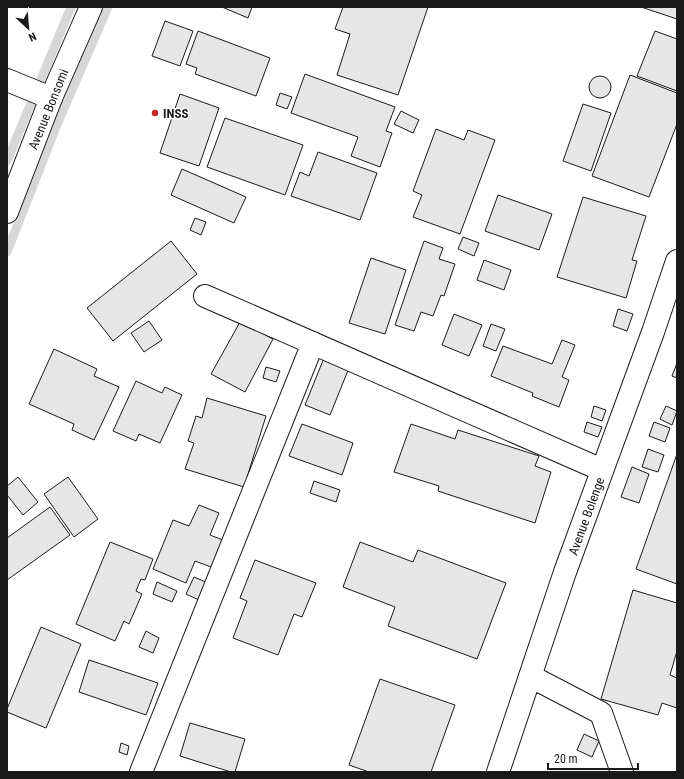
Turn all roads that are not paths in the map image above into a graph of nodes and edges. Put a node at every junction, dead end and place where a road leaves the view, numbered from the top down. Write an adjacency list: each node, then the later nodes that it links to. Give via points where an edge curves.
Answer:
1 (91, 7): 3 (street, Avenue Bonsomi)
2 (7, 80): 3 (street)
3 (51, 98): 4 (street, Avenue Bonsomi)
4 (7, 212)
5 (677, 261): 8 (street, Avenue Bolenge)
6 (205, 296): 7 (street)
7 (313, 343): 8 (street); 10 (street)
8 (602, 470): 9 (street, Avenue Bolenge)
9 (530, 676): 11 (street, Avenue Bolenge); 12 (street, via 601,713)
10 (141, 772)
11 (498, 772)
12 (622, 772)

